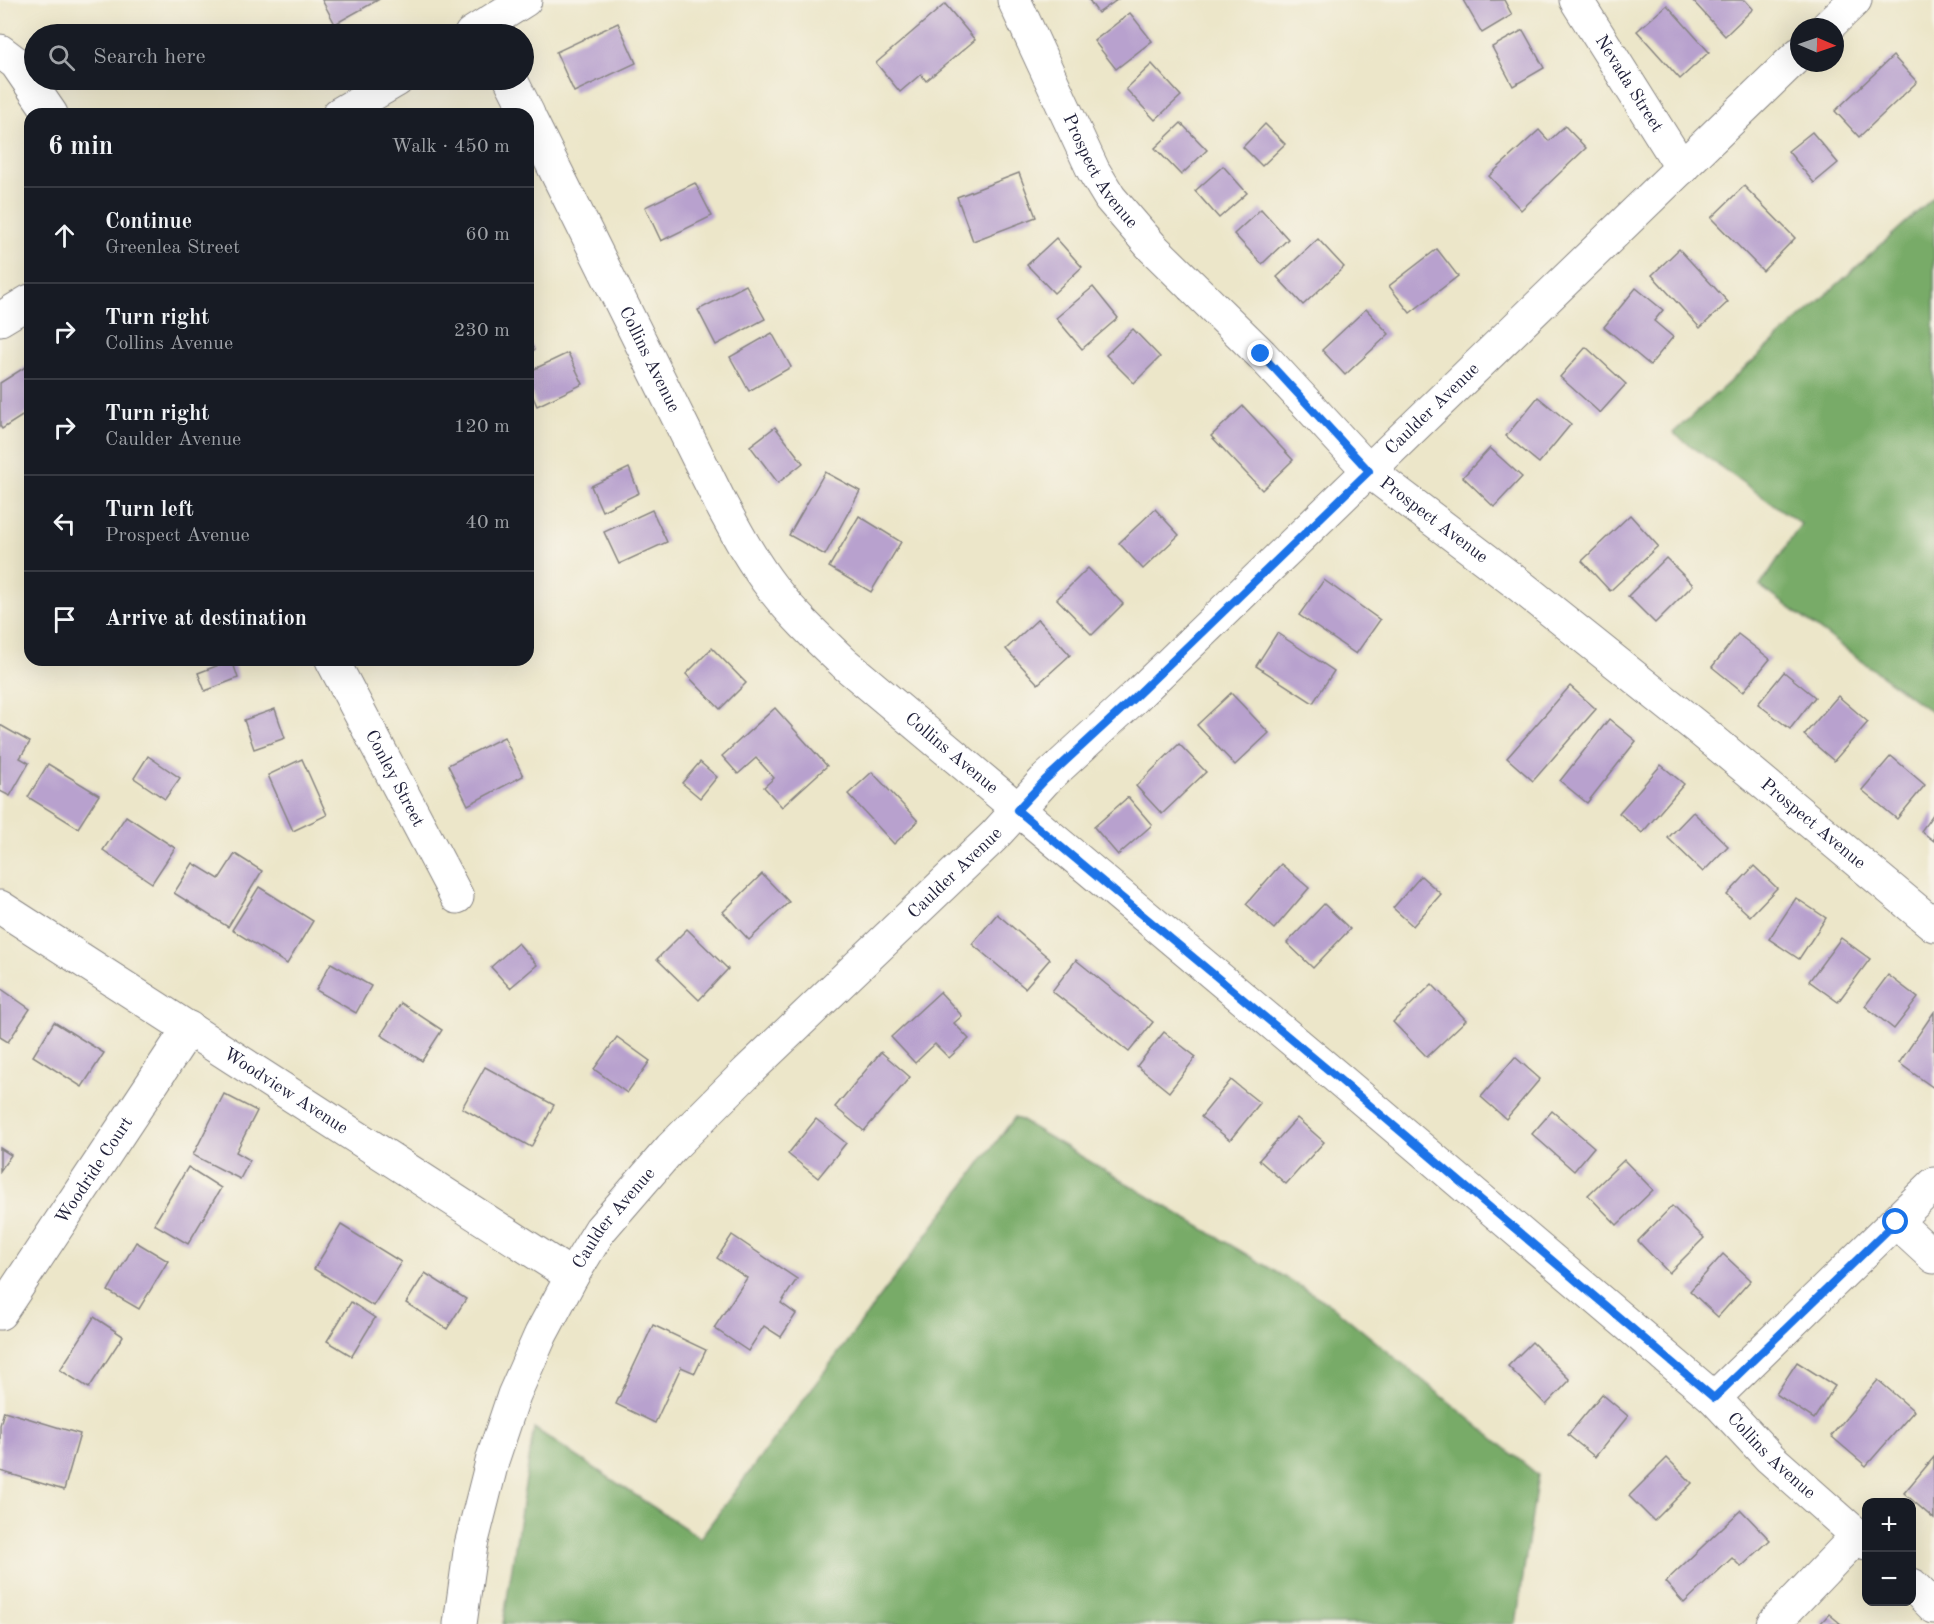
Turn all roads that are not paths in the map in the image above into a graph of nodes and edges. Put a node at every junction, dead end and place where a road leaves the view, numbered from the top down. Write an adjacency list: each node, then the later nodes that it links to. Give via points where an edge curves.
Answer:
1 (525, 0): 6 (street)
2 (1014, 0): 20 (street, Prospect Avenue, via 1093,170 1110,198 1153,248 1261,354)
3 (1576, 0): 17 (street, Nevada Street)
4 (1855, 0): 5 (street)
5 (1836, 18)
6 (480, 24)
7 (0, 51): 9 (street)
8 (1790, 63): 17 (street, Caulder Avenue)
9 (24, 75)
10 (35, 90): 13 (street)
11 (380, 90): 14 (street)
12 (516, 90): 15 (street, Collins Avenue)
13 (47, 108)
14 (349, 108)
15 (525, 108)
16 (534, 126): 22 (street, Collins Avenue, via 720,502 773,589 845,664)
17 (1682, 168): 20 (street, Caulder Avenue)
18 (24, 305): 19 (street)
19 (0, 319)
20 (1369, 471): 22 (street, Caulder Avenue); 25 (street, Prospect Avenue, via 1680,714)
21 (336, 666): 23 (street, Conley Street)
22 (1017, 810): 30 (street, Caulder Avenue, via 671,1148 600,1230); 32 (street, Collins Avenue)
23 (457, 897)
24 (0, 907): 26 (street, Woodview Avenue)
25 (1934, 925)
26 (189, 1028): 30 (street, Woodview Avenue); 31 (street, Woodride Court)
27 (1934, 1184): 28 (street)
28 (1896, 1222): 29 (street); 32 (street)
29 (1934, 1257)
30 (572, 1276): 36 (street, Caulder Avenue, via 541,1334 493,1458 471,1545)
31 (0, 1313)
32 (1714, 1398): 33 (street, Collins Avenue, via 1770,1458)
33 (1862, 1539): 37 (street)
34 (1916, 1590): 35 (street)
35 (1934, 1606)
36 (460, 1624)
37 (1773, 1624)

